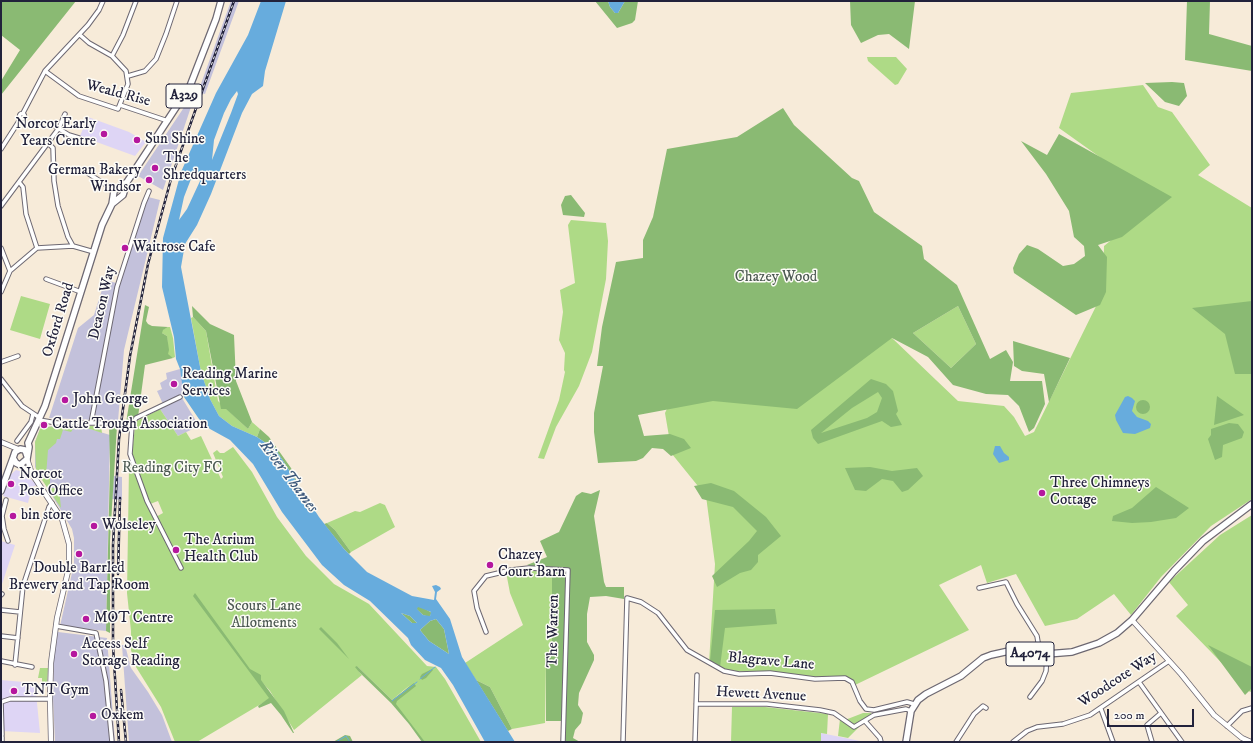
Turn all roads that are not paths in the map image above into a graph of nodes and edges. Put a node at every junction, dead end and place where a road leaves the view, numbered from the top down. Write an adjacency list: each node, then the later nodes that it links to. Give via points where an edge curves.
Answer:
1 (103, 1): 5 (street)
2 (136, 1): 6 (street)
3 (177, 1): 8 (street, via 156,59 145,70)
4 (221, 1): 11 (main road, A329, via 194,77)
5 (80, 35): 6 (street); 7 (street)
6 (112, 56): 8 (street, via 120,62)
7 (45, 71): 9 (street, Weald Rise, via 79,96 116,109); 15 (street, via 23,113 24,116)
8 (128, 76): 9 (street, via 128,84)
9 (120, 105): 11 (street, Weald Rise)
10 (65, 114): 12 (street)
11 (168, 121): 18 (main road, A329)
12 (58, 128): 13 (street); 14 (street)
13 (79, 138)
14 (48, 143): 17 (street); 22 (street, via 53,148 58,206)
15 (1, 149)
16 (89, 174): 19 (street)
17 (19, 182): 21 (street); 24 (street, via 23,187 26,214)
18 (127, 182): 19 (main road, A329); 19 (main road, A329, via 123,192)
19 (115, 192): 25 (main road, Oxford Road)
20 (149, 192): 36 (street, Deacon Way, via 117,287)
21 (1, 206)
22 (73, 246): 24 (street); 25 (street)
23 (1, 248): 26 (street)
24 (37, 248): 26 (street)
25 (94, 252): 29 (main road, Oxford Road)
26 (10, 270): 28 (street)
27 (46, 279): 29 (street)
28 (1, 292)
29 (81, 292): 35 (main road, Oxford Road)
30 (18, 356): 31 (street)
31 (1, 362)
32 (1, 379): 34 (street, via 15,399)
33 (180, 396): 39 (street, via 136,418)
34 (33, 414): 35 (street); 40 (street, via 31,422)
35 (40, 419): 36 (street, via 57,423); 41 (main road, Oxford Road)
36 (92, 423): 37 (street)
37 (118, 423)
38 (126, 424): 39 (street)
39 (132, 425): 55 (street, via 131,460 147,501)
40 (17, 441)
41 (28, 443): 43 (main road, Oxford Road); 45 (main road, Oxford Road)
42 (3, 444): 43 (street); 44 (street, via 12,451)
43 (19, 449): 44 (main road, Oxford Road); 45 (main road, via 25,450)
44 (13, 457): 46 (main road); 47 (main road)
45 (27, 458): 46 (main road); 48 (street)
46 (19, 465): 47 (main road); 48 (street)
47 (7, 473): 49 (main road)
48 (32, 474): 51 (street)
49 (1, 491)
50 (6, 500): 53 (street)
51 (52, 503): 58 (street, via 23,586); 60 (street, via 64,523 70,550 69,567)
52 (1252, 504): 59 (main road, A4074, via 1217,529 1174,571)
53 (2, 516): 54 (street)
54 (8, 541)
55 (181, 568)
56 (979, 588): 64 (street, via 1006,582 1037,636)
57 (1, 610): 58 (street)
58 (20, 612): 63 (street)
59 (1132, 620): 65 (main road, A4074, via 1117,633 1099,643 1072,652); 67 (street)
60 (56, 626): 73 (street); 87 (street, via 96,633 106,681)
61 (486, 632): 88 (street, The Warren, via 474,591 486,576 529,568 568,570)
62 (1, 636): 63 (street)
63 (18, 638): 68 (street)
64 (1040, 654): 65 (main road, A4074); 75 (main road, A4074, via 1009,651 990,655 961,676 920,697)
65 (1047, 654): 72 (street, via 1046,671 1035,694)
66 (1, 661): 68 (street)
67 (1169, 661): 71 (street, Woodcote Way); 83 (street, via 1214,715)
68 (15, 665): 69 (street)
69 (32, 667)
70 (697, 675): 74 (street)
71 (1139, 682): 78 (street, Woodcote Way); 81 (street)
72 (1030, 697)
73 (50, 699): 84 (street, via 10,698 1,702); 86 (street)
74 (696, 704): 82 (street, Hewett Avenue, via 767,704 831,712 852,726); 90 (street)
75 (914, 704): 79 (main road, A4074); 80 (street, via 895,704)
76 (983, 706): 93 (street, via 966,725)
77 (1252, 708): 83 (street, via 1242,711)
78 (1101, 709): 94 (street, Woodcote Way, via 1074,721 1027,731); 95 (street)
79 (911, 711): 80 (street); 92 (main road, A4074)
80 (874, 712): 82 (street); 89 (street, Blagrave Lane, via 865,708 852,682 845,678 815,679 770,673 739,674 720,670 687,650 658,614 641,602 627,598)
81 (1162, 713): 96 (street, via 1147,725); 97 (street)
82 (865, 721): 91 (street)
83 (1227, 726): 98 (street)
84 (2, 736): 85 (street)
85 (2, 742)
86 (51, 742)
87 (112, 742)
88 (563, 742)
89 (623, 742)
90 (695, 742)
91 (881, 742)
92 (906, 742)
93 (956, 742)
94 (1013, 742)
95 (1113, 742)
96 (1152, 742)
97 (1182, 742)
98 (1251, 742)

